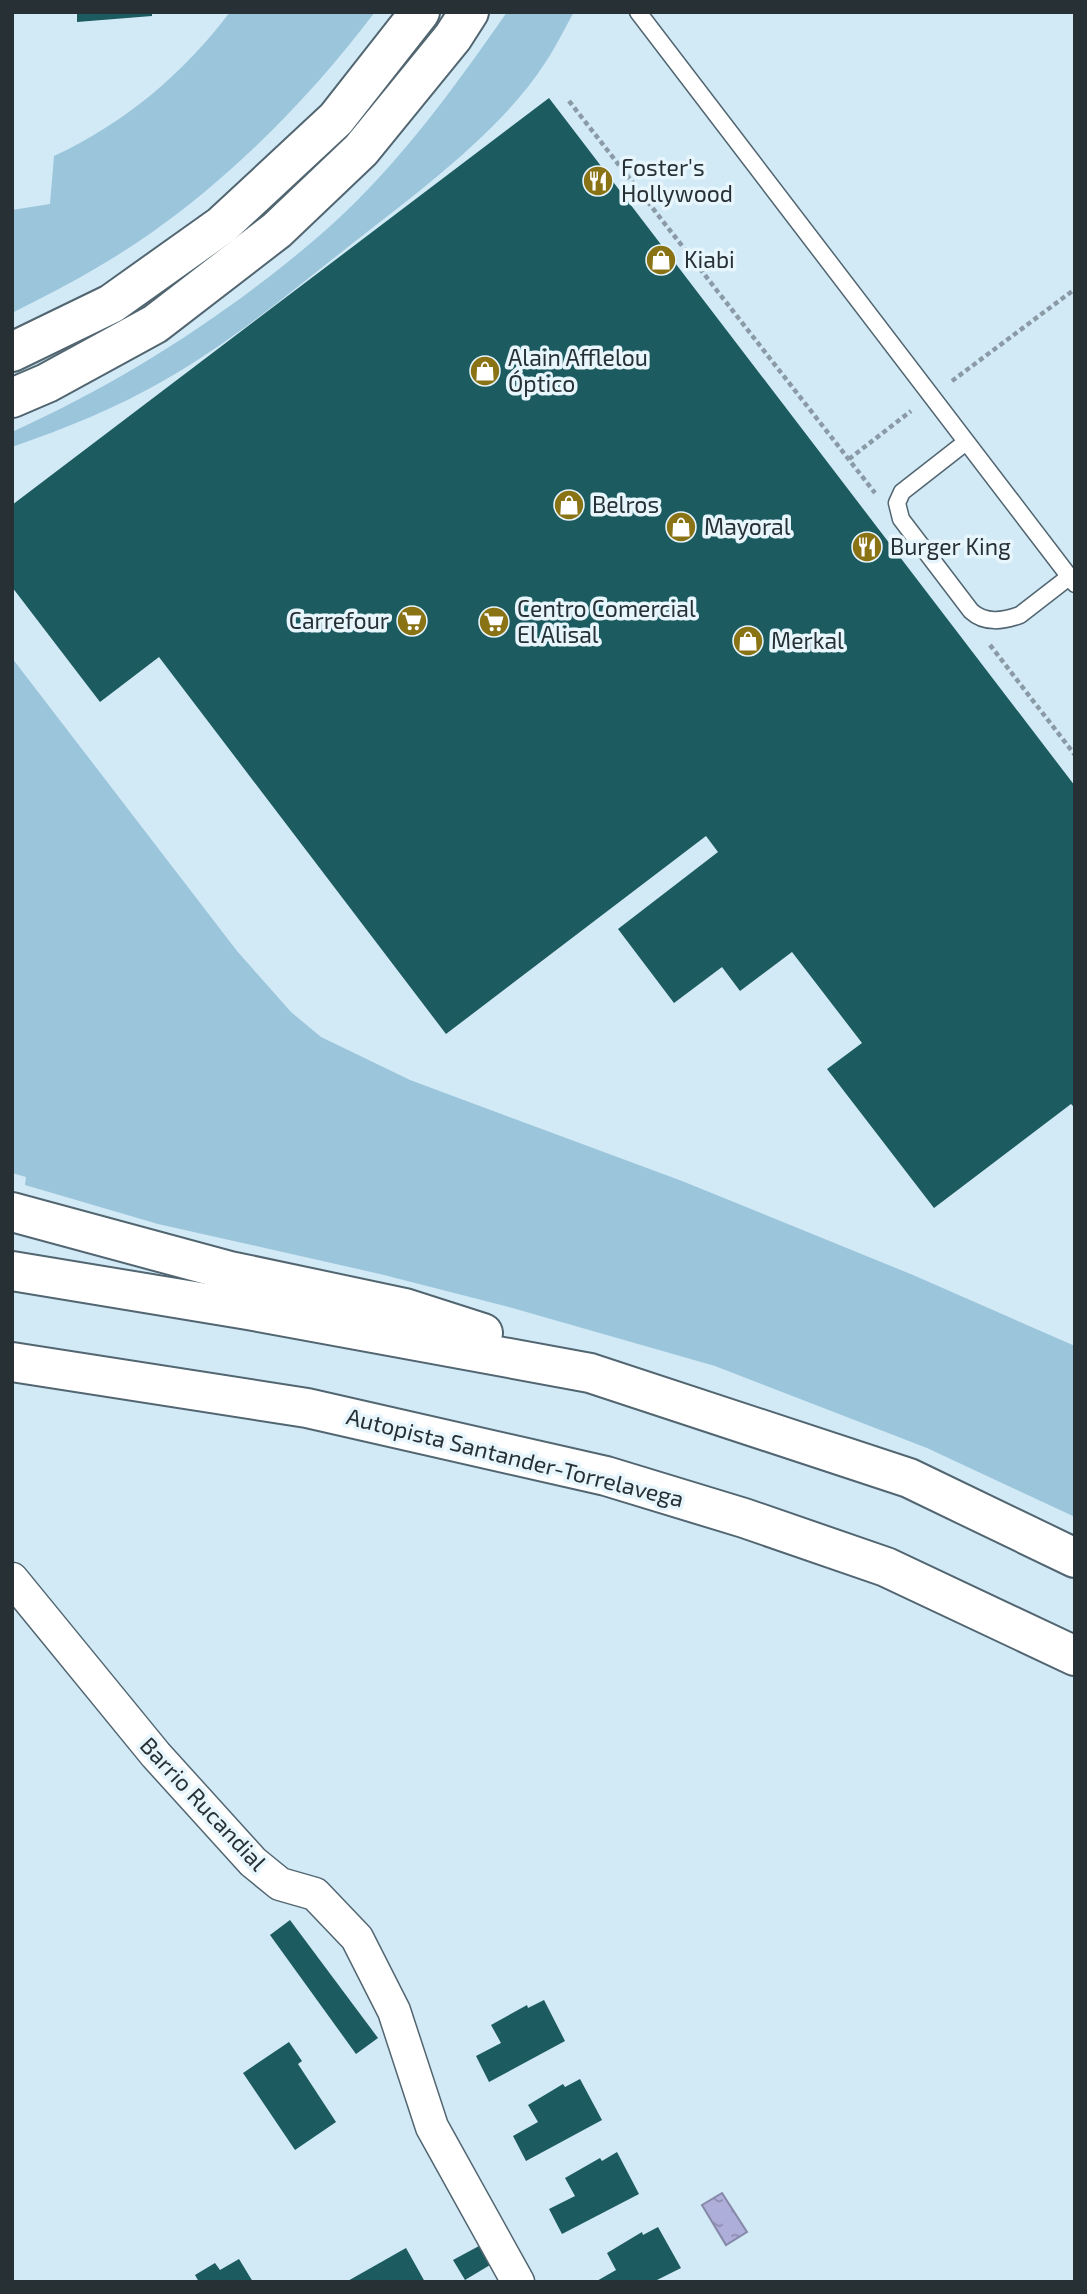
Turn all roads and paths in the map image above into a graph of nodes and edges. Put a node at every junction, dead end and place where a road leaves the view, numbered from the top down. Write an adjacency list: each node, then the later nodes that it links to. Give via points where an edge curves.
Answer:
1 (420, 12): 6 (main road, via 336,119 222,225 111,304)
2 (469, 12): 8 (main road, via 361,150 277,230 155,324)
3 (638, 12): 7 (lane)
4 (569, 101): 10 (path)
5 (1075, 289): 7 (path)
6 (12, 352)
7 (931, 396): 9 (lane); 10 (path)
8 (12, 398)
9 (966, 442): 12 (lane); 12 (lane, via 902,492 897,503 901,519 971,611 984,620 1010,619)
10 (849, 460): 11 (path)
11 (881, 502)
12 (1072, 581)
13 (982, 634): 14 (path)
14 (1075, 755)
15 (12, 1212): 18 (main road, via 230,1271 405,1308)
16 (12, 1271): 18 (main road)
17 (12, 1362): 20 (main road, Autopista Santander-Torrelavega, via 307,1408)
18 (590, 1373): 21 (main road, via 909,1478)
19 (12, 1387): 20 (main road, via 185,1409 341,1438)
20 (606, 1476): 23 (main road, Autopista Santander-Torrelavega, via 886,1567)
21 (1075, 1558)
22 (12, 1579): 24 (street, Barrio Rucandial, via 156,1755 253,1862 280,1884 315,1894 357,1938 394,2011 432,2127)
23 (1075, 1656)
24 (518, 2282)

